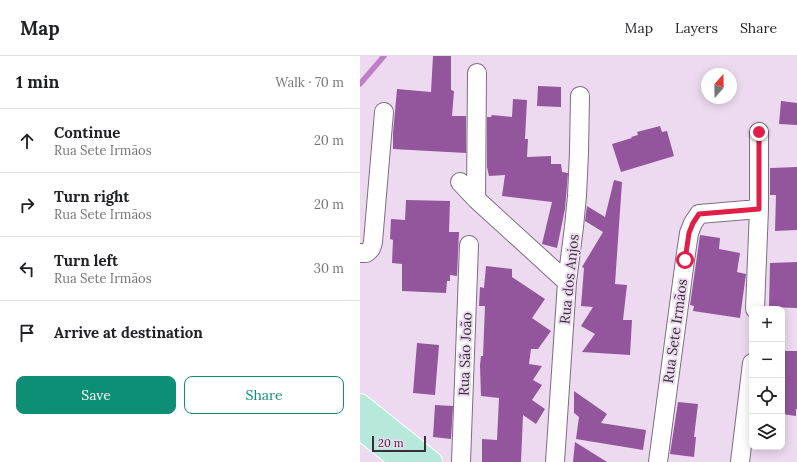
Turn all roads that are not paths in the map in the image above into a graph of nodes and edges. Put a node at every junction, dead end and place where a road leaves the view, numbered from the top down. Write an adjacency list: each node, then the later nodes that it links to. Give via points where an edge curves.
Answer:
1 (477, 73): 6 (street)
2 (580, 96): 10 (street, Rua dos Anjos, via 577,196)
3 (384, 112): 9 (street, via 372,248 366,253)
4 (759, 132): 7 (street)
5 (460, 182): 6 (street)
6 (476, 200): 10 (street)
7 (759, 209): 11 (street); 19 (street, Rua Sete Irmãos, via 699,214 689,233)
8 (469, 245): 17 (street, Rua São João)
9 (360, 253)
10 (567, 282): 18 (street, Rua dos Anjos)
11 (755, 306)
12 (750, 378): 20 (street)
13 (360, 405): 16 (main road)
14 (360, 428): 15 (main road)
15 (403, 462)
16 (431, 462)
17 (461, 462)
18 (555, 462)
19 (658, 462)
20 (740, 462)

